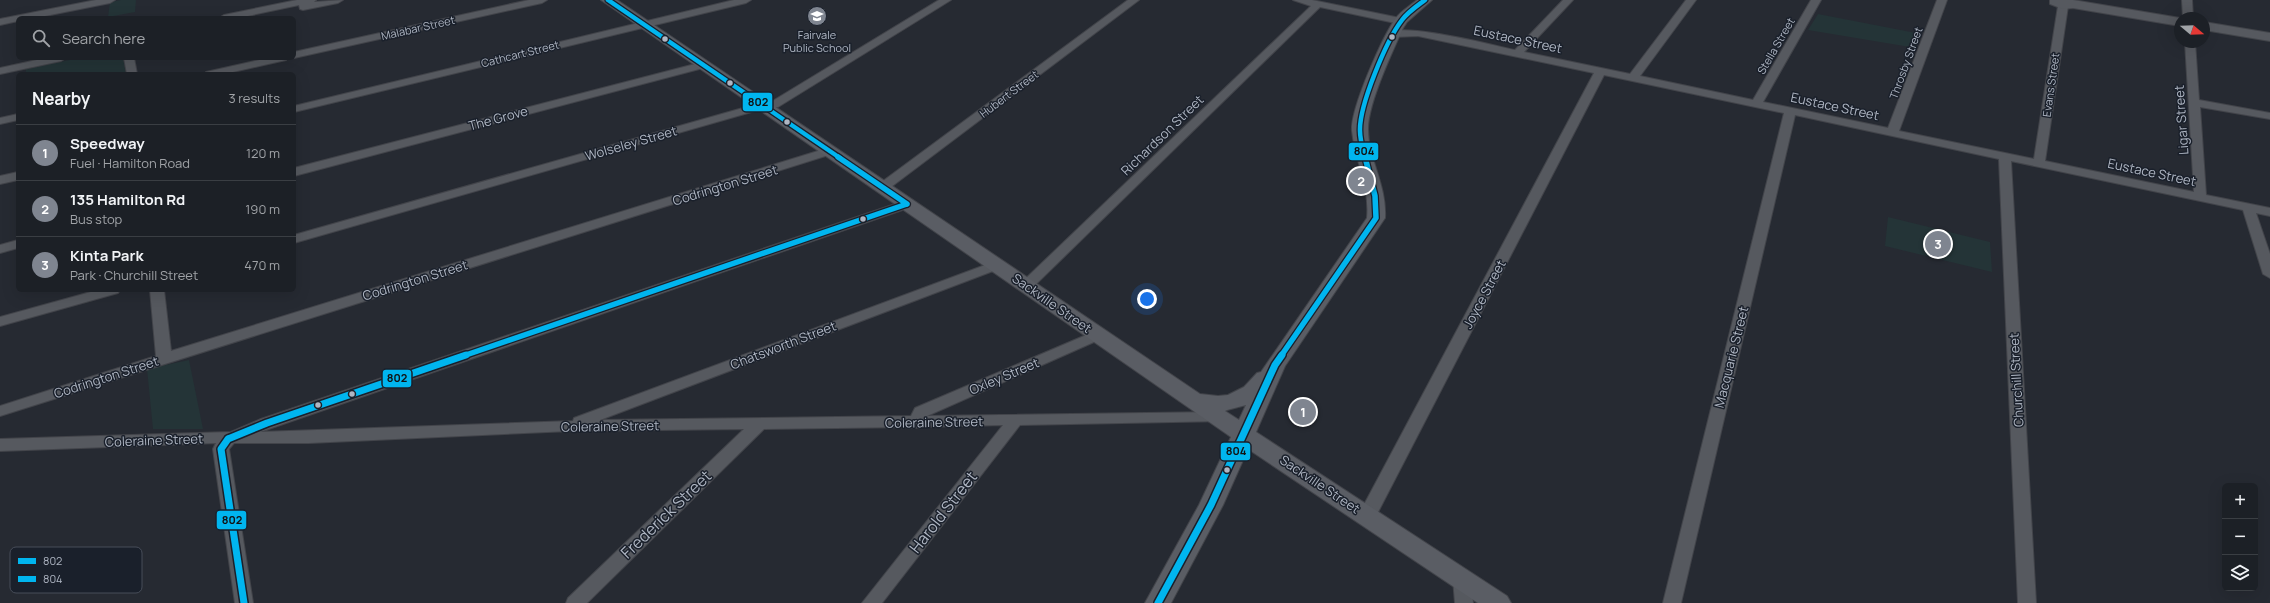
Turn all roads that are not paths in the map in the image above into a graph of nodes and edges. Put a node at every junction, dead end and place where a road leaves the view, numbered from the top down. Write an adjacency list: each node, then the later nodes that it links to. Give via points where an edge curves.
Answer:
1 (110, 0): 19 (street)
2 (312, 0): 20 (street)
3 (338, 0): 21 (street)
4 (542, 0): 31 (street, Malabar Street)
5 (608, 0): 25 (main road, Sackville Street)
6 (746, 0): 25 (street, Cathcart Street)
7 (946, 0): 45 (street, Wolseley Street, via 774,105)
8 (1134, 0): 58 (street, Hubert Street)
9 (1298, 0): 17 (street, Eustace Street)
10 (1425, 0): 26 (main road)
11 (1568, 0): 30 (street)
12 (1691, 0): 42 (street)
13 (1816, 0): 44 (street, Stella Street)
14 (1942, 0): 51 (street, Throsby Street)
15 (2187, 0): 18 (street)
16 (2060, 2): 23 (street); 54 (street, Evans Street)
17 (1318, 4): 26 (street, Eustace Street); 68 (street, Richardson Street)
18 (2188, 12)
19 (30, 16)
20 (234, 16)
21 (262, 16)
22 (16, 19): 24 (street)
23 (2174, 21)
24 (0, 22)
25 (644, 24): 37 (main road, Sackville Street); 46 (street, Cathcart Street)
26 (1397, 26): 30 (street, Eustace Street, via 1418,33); 74 (main road, via 1360,122 1376,194 1376,218)
27 (2210, 27): 28 (street)
28 (2270, 37)
29 (2190, 48): 43 (street, Ligar Street)
30 (1517, 54): 41 (street, Eustace Street)
31 (296, 55)
32 (21, 60): 36 (street)
33 (52, 60): 38 (street)
34 (129, 60): 39 (street)
35 (273, 60): 40 (street)
36 (0, 64)
37 (703, 65): 45 (main road, Sackville Street); 55 (street, The Grove)
38 (0, 71)
39 (132, 72)
40 (219, 72)
41 (1600, 72): 42 (street, Eustace Street); 85 (street, Joyce Street)
42 (1633, 78): 44 (street, Eustace Street)
43 (2195, 103): 48 (street); 59 (street, Ligar Street)
44 (1756, 104): 47 (street, Eustace Street)
45 (765, 107): 52 (main road, Sackville Street); 63 (street, Wolseley Street, via 754,108)
46 (296, 109)
47 (1790, 112): 51 (street, Eustace Street); 93 (street, Macquarie Street)
48 (2270, 116)
49 (16, 117): 50 (street)
50 (0, 121)
51 (1892, 133): 53 (street, Eustace Street)
52 (831, 151): 58 (main road, Sackville Street); 73 (street, Codrington Street)
53 (2005, 158): 54 (street, Eustace Street); 94 (street, Churchill Street)
54 (2040, 164): 59 (street, Eustace Street)
55 (296, 171)
56 (16, 176): 57 (street)
57 (0, 180)
58 (883, 187): 60 (main road, Sackville Street)
59 (2200, 197): 61 (street, Eustace Street)
60 (908, 204): 66 (main road, Sackville Street); 83 (street, via 274,420)
61 (2248, 207): 62 (street, Eustace Street); 67 (street)
62 (2270, 212)
63 (296, 238)
64 (16, 245): 65 (street)
65 (0, 249)
66 (996, 265): 68 (main road, Sackville Street); 81 (street, Chatsworth Street)
67 (2270, 274)
68 (1026, 286): 72 (main road, Sackville Street)
69 (106, 292): 71 (street)
70 (157, 292): 73 (street)
71 (0, 322)
72 (1098, 335): 75 (main road, Sackville Street); 79 (street, Oxley Street, via 921,412)
73 (164, 358): 76 (street, Codrington Street)
74 (1275, 365): 75 (main road, via 1260,384 1236,401 1217,405); 82 (main road)
75 (1194, 400): 77 (main road, Sackville Street)
76 (0, 411)
77 (1219, 417): 78 (street, Coleraine Street); 82 (main road, Sackville Street)
78 (1015, 421): 79 (street, Coleraine Street); 89 (street, Harold Street)
79 (914, 423): 80 (street, Coleraine Street)
80 (758, 425): 81 (street, Coleraine Street); 88 (street, Frederick Street)
81 (570, 426): 83 (street, Coleraine Street)
82 (1243, 434): 85 (main road, Sackville Street); 90 (main road, via 1211,505)
83 (228, 439): 84 (street, Coleraine Street, via 188,438); 87 (street, via 221,449)
84 (0, 445)
85 (1367, 516): 86 (main road, Sackville Street)
86 (1462, 579): 91 (street); 92 (main road, Sackville Street)
87 (244, 603)
88 (575, 603)
89 (871, 603)
90 (1158, 603)
91 (1464, 603)
92 (1498, 603)
93 (1672, 603)
94 (2027, 603)

